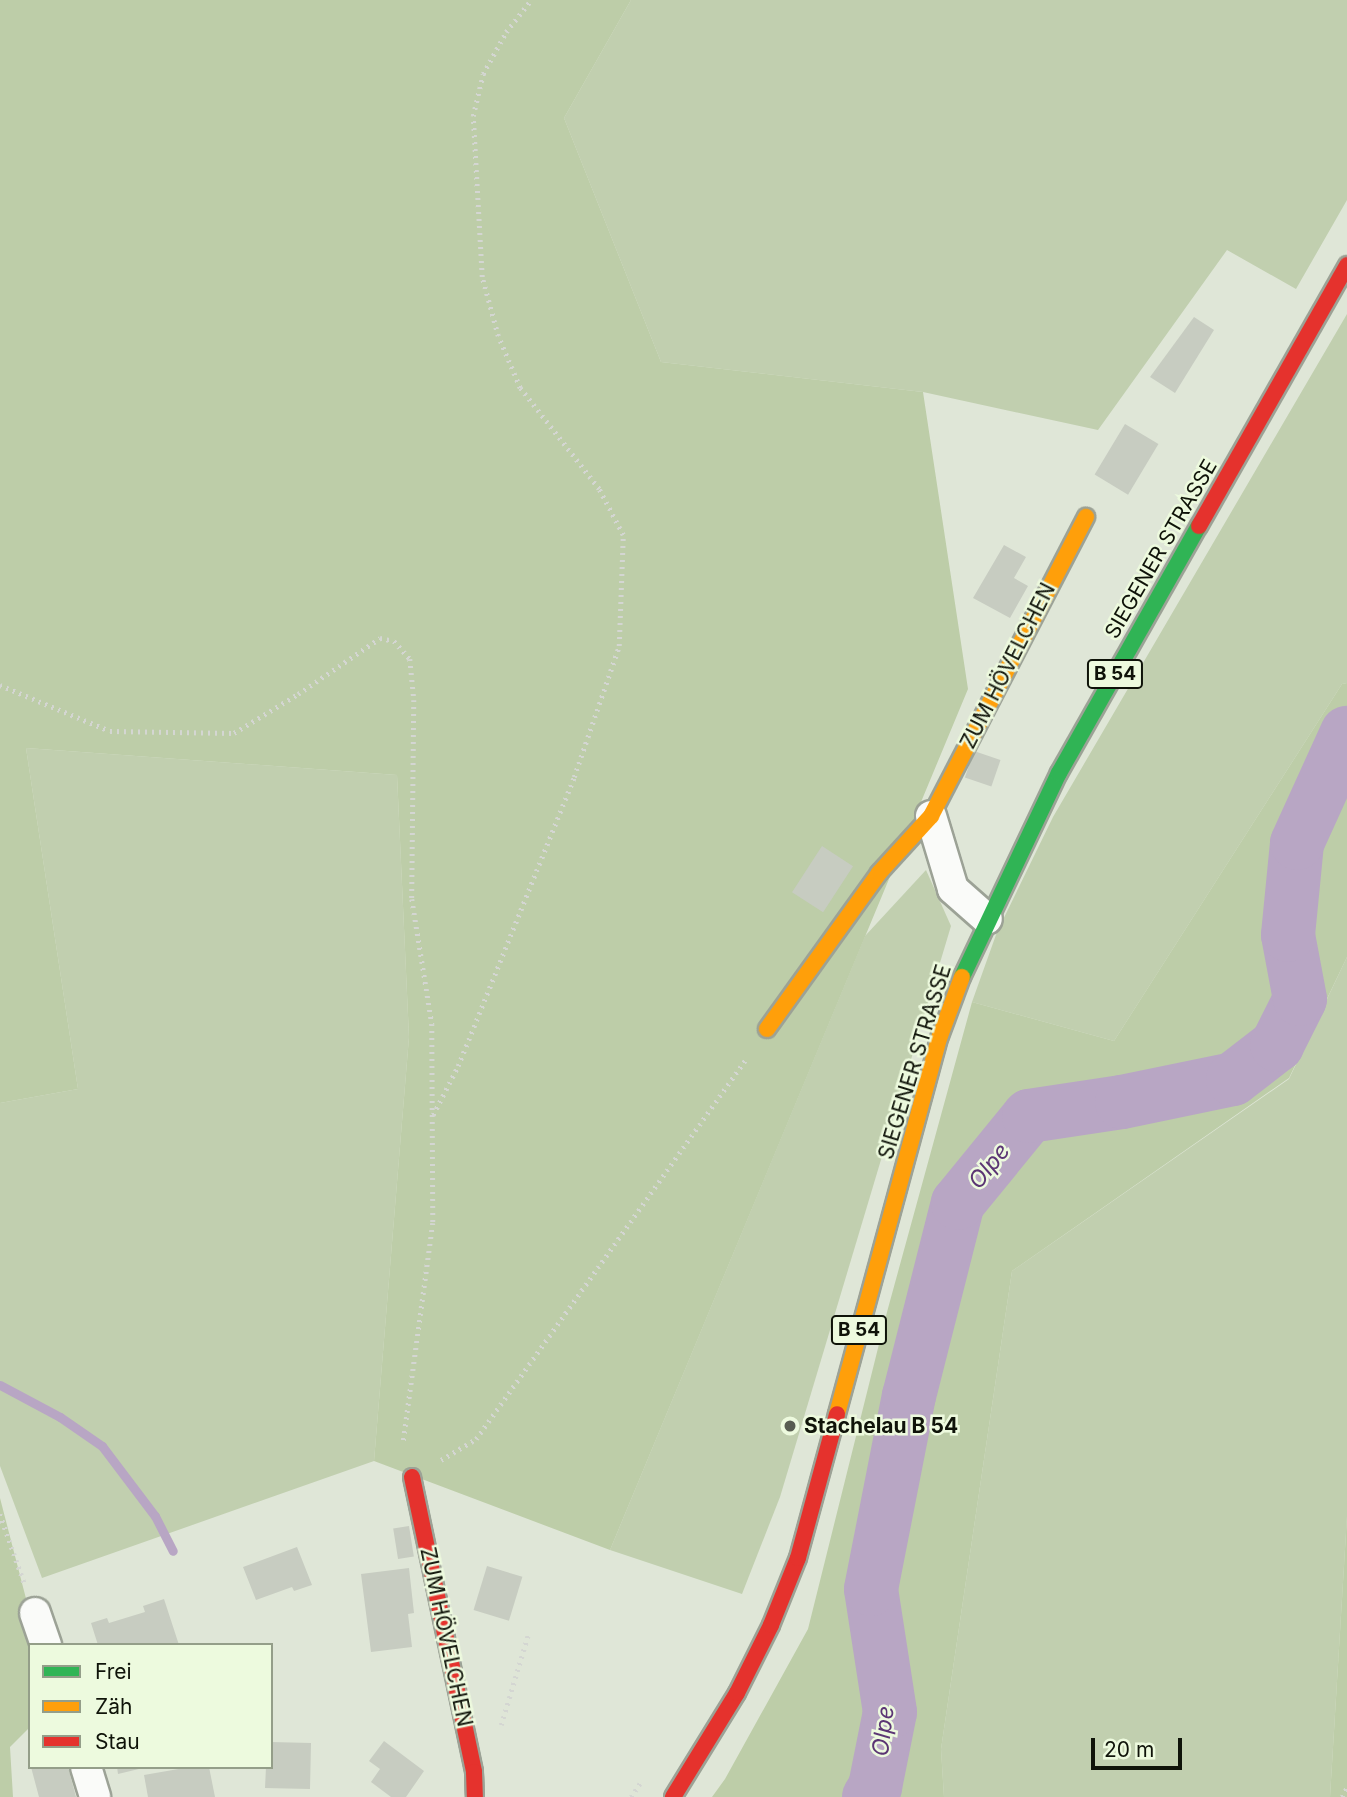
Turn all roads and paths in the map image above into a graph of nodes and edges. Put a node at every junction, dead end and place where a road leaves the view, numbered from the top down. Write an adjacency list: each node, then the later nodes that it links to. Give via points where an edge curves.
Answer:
1 (531, 0): 8 (path, via 506,32 483,74 473,116 482,278 498,336 520,388 599,489 623,535 619,646 574,777 458,1066)
2 (1347, 265): 6 (main road, SIEGENER STRASSE / B 54, via 1059,773)
3 (1086, 517): 5 (main road, ZUM HÖVELCHEN)
4 (0, 685): 8 (path, via 110,731 234,733 380,638 394,641 405,652 410,659 414,700 412,899 432,1024)
5 (931, 816): 6 (street, via 953,890); 7 (main road, ZUM HÖVELCHEN, via 879,873)
6 (987, 919): 17 (main road, SIEGENER STRASSE / B 54, via 940,1035 798,1558 771,1625)
7 (767, 1029): 9 (path, via 476,1439)
8 (432, 1117): 9 (path, via 433,1223 402,1450)
9 (412, 1477): 19 (main road, ZUM HÖVELCHEN, via 471,1758)
10 (0, 1514): 11 (path)
11 (35, 1613): 13 (street)
12 (528, 1635): 14 (path)
13 (45, 1643)
14 (498, 1735)
15 (87, 1769): 18 (street)
16 (1347, 1787): 20 (path)
17 (682, 1794)
18 (95, 1797)
19 (475, 1797)
20 (1342, 1797)

